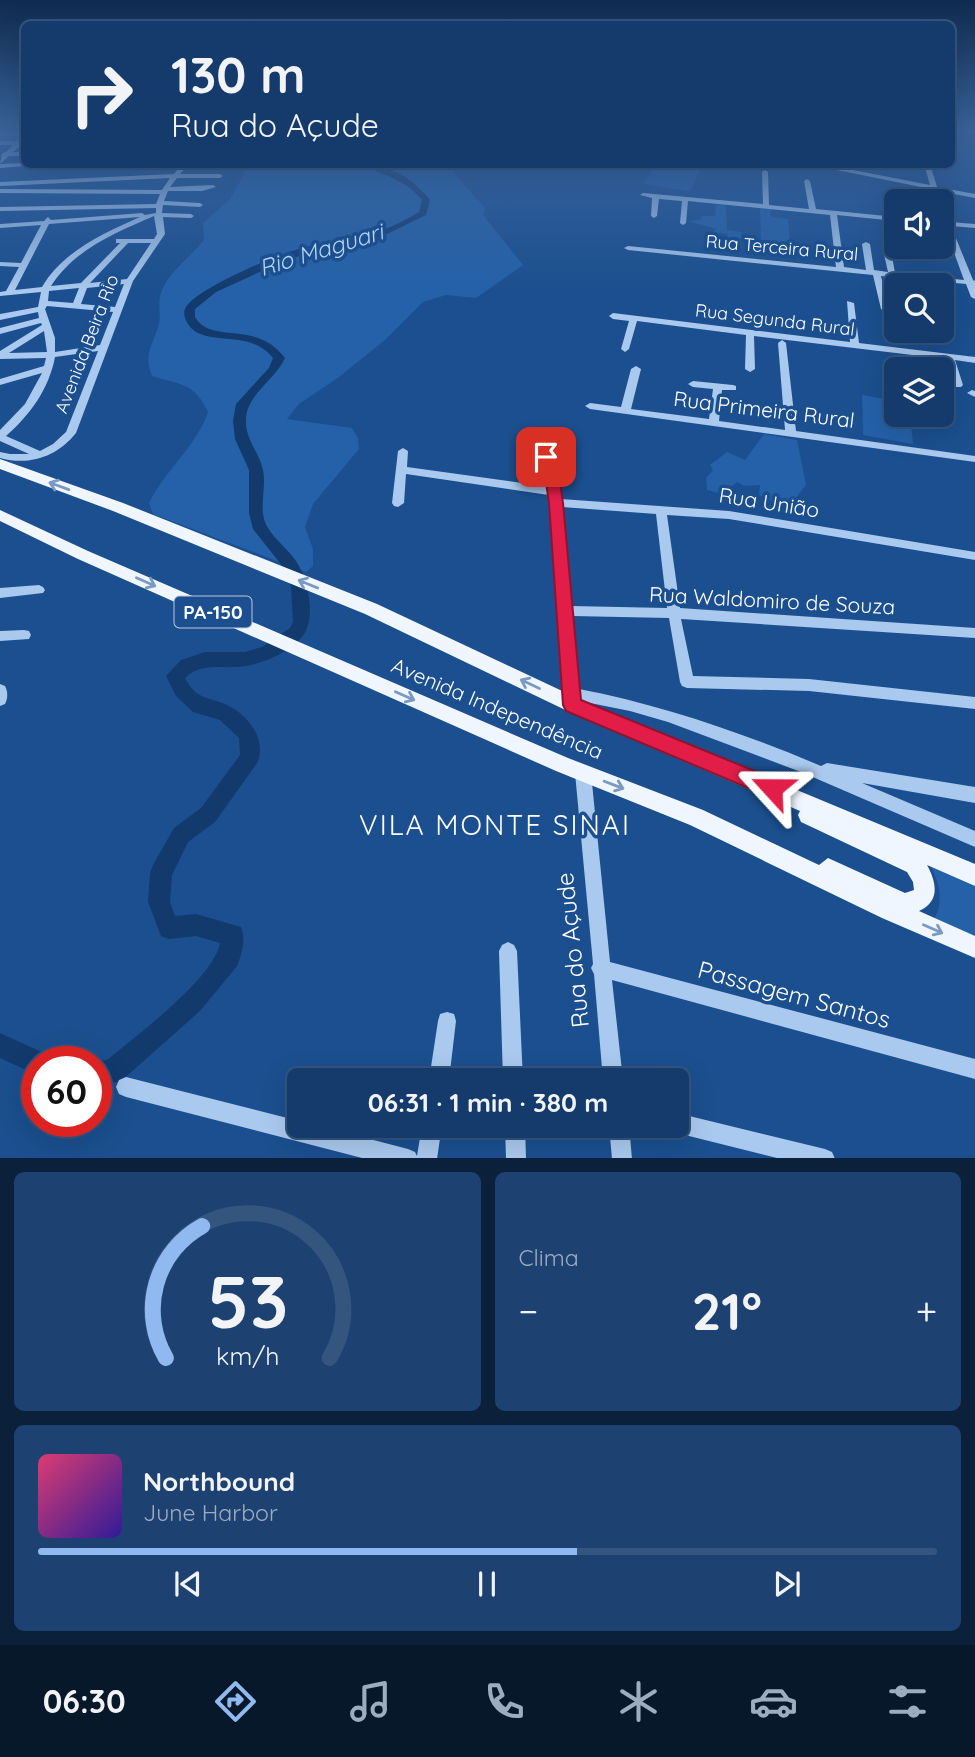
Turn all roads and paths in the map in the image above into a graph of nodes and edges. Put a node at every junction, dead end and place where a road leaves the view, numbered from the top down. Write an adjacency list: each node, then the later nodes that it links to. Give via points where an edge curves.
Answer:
1 (70, 184): 11 (street)
2 (170, 184): 9 (street)
3 (765, 184): 18 (street)
4 (808, 184): 21 (street)
5 (914, 184): 8 (street)
6 (932, 184): 8 (street)
7 (213, 187): 9 (street)
8 (933, 188): 14 (street)
9 (165, 190): 11 (street); 20 (street)
10 (0, 191): 11 (street)
11 (66, 191): 17 (street)
12 (643, 195): 13 (street)
13 (656, 196): 15 (street); 24 (street)
14 (975, 196)
15 (685, 199): 18 (street); 27 (street)
16 (200, 205): 20 (street)
17 (56, 206): 19 (street); 20 (street); 26 (street)
18 (766, 206): 21 (street)
19 (0, 209)
20 (157, 210): 23 (street); 26 (street); 32 (street); 34 (street)
21 (813, 211): 22 (street)
22 (833, 213): 25 (street); 40 (street)
23 (191, 216)
24 (654, 216)
25 (884, 218)
26 (47, 222): 29 (street); 39 (street)
27 (683, 223)
28 (954, 224): 30 (street)
29 (4, 225): 31 (street)
30 (975, 226)
31 (0, 231)
32 (94, 240): 33 (street); 47 (street, via 78,250)
33 (126, 241): 34 (street); 45 (street)
34 (158, 241): 43 (street, Avenida Beira Rio)
35 (866, 244): 41 (street)
36 (954, 244): 46 (street)
37 (628, 248): 40 (street, Rua Terceira Rural)
38 (0, 264): 39 (street)
39 (22, 265): 48 (street)
40 (840, 270): 41 (street, Rua Terceira Rural)
41 (873, 272): 42 (street, Rua Terceira Rural); 53 (street)
42 (884, 274)
43 (129, 281): 45 (street); 54 (street, Avenida Beira Rio)
44 (954, 281): 46 (street, Rua Terceira Rural)
45 (85, 283): 47 (street); 52 (street)
46 (972, 283): 49 (street)
47 (46, 287): 48 (street); 51 (street)
48 (5, 293)
49 (975, 297)
50 (850, 303): 63 (street)
51 (43, 306): 52 (street); 56 (street); 58 (street)
52 (76, 306): 54 (street)
53 (884, 306)
54 (118, 310): 62 (street, Avenida Beira Rio)
55 (612, 316): 57 (street, Rua Segunda Rural)
56 (0, 317)
57 (633, 318): 60 (street, Rua Segunda Rural); 64 (street)
58 (44, 323): 59 (street); 65 (street); 66 (street)
59 (0, 331)
60 (750, 333): 63 (street, Rua Segunda Rural); 72 (street)
61 (782, 343): 82 (street)
62 (104, 346): 66 (street); 88 (street, Avenida Beira Rio, via 71,433)
63 (855, 346): 67 (street, Rua Segunda Rural)
64 (625, 349)
65 (0, 355): 66 (street)
66 (51, 355): 70 (street)
67 (942, 357)
68 (954, 358): 69 (street, Rua Segunda Rural)
69 (975, 360)
70 (48, 368): 74 (street); 83 (street, via 23,413)
71 (636, 369): 80 (street)
72 (750, 369)
73 (954, 372): 76 (street)
74 (0, 382)
75 (693, 384): 77 (street)
76 (958, 385)
77 (718, 386): 78 (street); 81 (street)
78 (733, 388)
79 (590, 407): 80 (street, Rua Primeira Rural)
80 (625, 411): 81 (street, Rua Primeira Rural)
81 (714, 424): 82 (street, Rua Primeira Rural)
82 (791, 435): 89 (street, Rua Primeira Rural)
83 (0, 436): 88 (street)
84 (542, 436): 85 (street)
85 (559, 439)
86 (403, 451): 91 (street)
87 (0, 455): 88 (street, via 22,459)
88 (40, 455)
89 (975, 459)
90 (0, 464): 106 (main road, Avenida Independência, one-way to 90, via 371,609)
91 (401, 470): 92 (street, Rua União); 93 (street)
92 (551, 495): 94 (street, Rua União); 99 (street)
93 (398, 503)
94 (660, 509): 96 (street, Rua União, via 729,515); 100 (street)
95 (0, 515): 110 (main road, Avenida Independência / PA-150, one-way to 110)
96 (975, 556)
97 (39, 590): 98 (street)
98 (0, 593)
99 (566, 611): 100 (street, Rua Waldomiro de Souza); 106 (street)
100 (674, 613): 102 (street, Rua Waldomiro de Souza); 107 (street, via 685,679 690,683 855,689)
101 (24, 635): 103 (street)
102 (974, 635)
103 (0, 636)
104 (0, 690): 105 (street)
105 (0, 700)
106 (573, 700): 108 (main road, Avenida Independência); 109 (street, via 630,705)
107 (975, 703)
108 (722, 766): 112 (main road, via 743,785 914,865 922,874 923,898 905,904 725,821); 114 (main road, Avenida Independência)
109 (804, 766): 111 (street); 113 (street)
110 (583, 773): 112 (main road, Avenida Independência / PA-150, one-way to 112); 117 (street, Rua do Açude)
111 (975, 795)
112 (696, 817): 115 (main road, Avenida Independência / PA-150, one-way to 115)
113 (975, 839)
114 (975, 875)
115 (975, 947)
116 (508, 951): 120 (street)
117 (600, 968): 121 (street, Rua do Açude); 122 (street, Passagem Santos)
118 (447, 1021): 119 (street)
119 (441, 1068)
120 (513, 1068)
121 (612, 1068)
122 (975, 1069)
123 (126, 1087): 128 (street)
124 (689, 1126): 132 (street)
125 (430, 1138): 129 (street)
126 (515, 1138): 130 (street)
127 (620, 1138): 131 (street)
128 (408, 1158)
129 (427, 1158)
130 (516, 1158)
131 (622, 1158)
132 (825, 1158)

